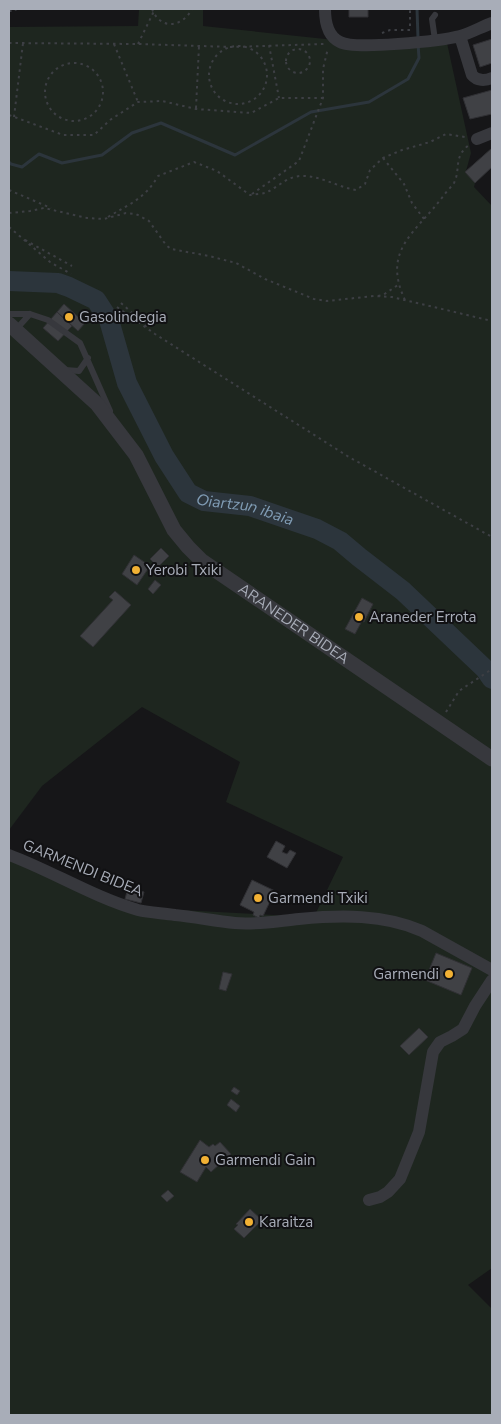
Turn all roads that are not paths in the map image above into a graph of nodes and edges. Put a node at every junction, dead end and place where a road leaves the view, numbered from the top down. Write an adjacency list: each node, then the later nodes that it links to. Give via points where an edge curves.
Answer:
1 (326, 9): 5 (street, via 325,20 332,36 348,45)
2 (435, 15): 5 (lane, via 432,19)
3 (492, 23): 4 (street)
4 (460, 36): 5 (street); 6 (street, via 474,78)
5 (432, 40)
6 (492, 78)
7 (492, 133): 8 (street)
8 (477, 139)
9 (30, 314): 10 (lane); 10 (lane, via 20,325); 11 (lane, via 48,320 80,343)
10 (10, 321): 12 (street, ARANEDER BIDEA)
11 (88, 358): 12 (lane, via 79,370); 13 (lane)
12 (61, 370): 13 (street, ARANEDER BIDEA, via 97,404)
13 (118, 430): 14 (street, ARANEDER BIDEA, via 136,455 174,530 202,560)
14 (492, 759)
15 (9, 855): 16 (street, GARMENDI BIDEA, via 139,910 236,923 258,924 332,916 397,922 422,931)
16 (492, 970)
17 (492, 980): 18 (street, via 463,1029 440,1042 433,1052 419,1132 400,1179 388,1192)
18 (369, 1200)

